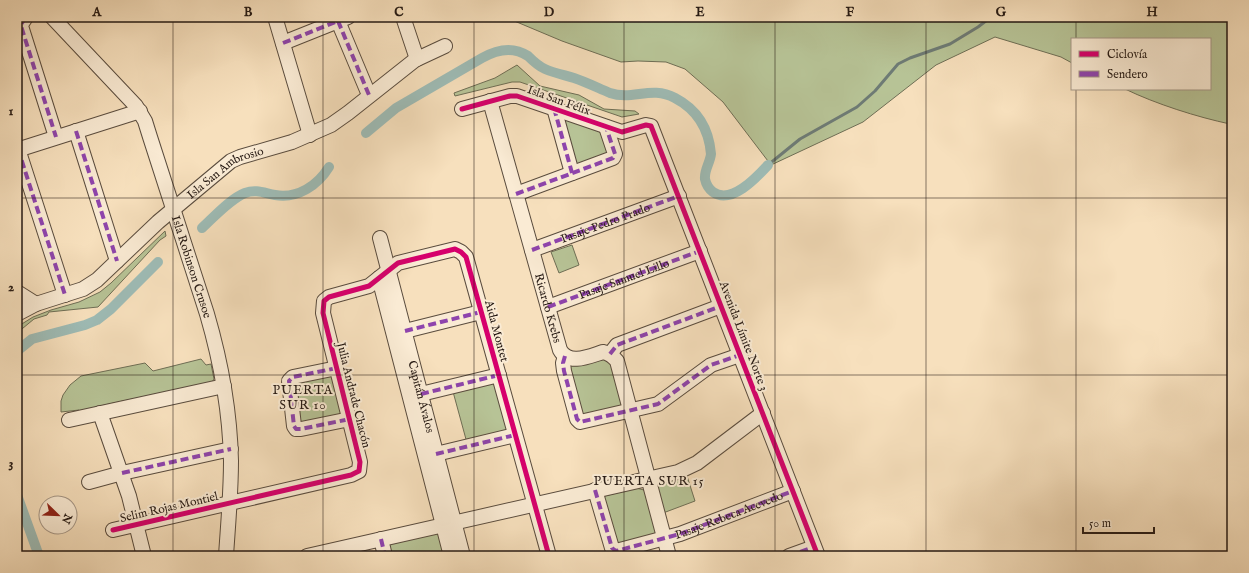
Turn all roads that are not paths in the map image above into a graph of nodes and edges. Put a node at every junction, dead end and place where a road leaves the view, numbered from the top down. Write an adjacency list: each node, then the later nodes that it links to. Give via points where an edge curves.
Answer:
1 (26, 17): 18 (street, via 21,26)
2 (52, 17): 13 (street, Isla Robinson Crusoe)
3 (275, 17): 6 (street)
4 (403, 17): 8 (street)
5 (343, 19): 6 (street); 9 (street)
6 (283, 43): 17 (street)
7 (445, 46): 8 (street, Isla San Ambrosio)
8 (417, 59): 9 (street, Isla San Ambrosio)
9 (369, 95): 17 (street, Isla San Ambrosio, via 348,113)
10 (490, 101): 11 (street, Isla San Félix, via 517,96); 12 (street, Isla San Félix); 21 (street, Ricardo Krebs)
11 (554, 108): 15 (street, Isla San Félix); 20 (street)
12 (462, 109)
13 (140, 111): 16 (street); 23 (street, Isla Robinson Crusoe)
14 (650, 125): 15 (street, Isla San Félix, via 624,132); 22 (street, Avenida Límite Norte 3)
15 (606, 127): 20 (street, via 614,157)
16 (76, 131): 18 (street); 27 (street)
17 (310, 135): 23 (street, Isla San Ambrosio, via 231,161)
18 (56, 137): 19 (street)
19 (18, 149): 30 (street)
20 (572, 173): 21 (street)
21 (516, 194): 25 (street, Ricardo Krebs)
22 (679, 196): 25 (street, Pasaje Pedro Prado); 26 (street, Avenida Límite Norte 3)
23 (173, 208): 27 (street, Isla San Ambrosio); 42 (street, Isla Robinson Crusoe, via 214,339)
24 (380, 238): 28 (street, Capitán Ávalos)
25 (532, 250): 33 (street, Ricardo Krebs)
26 (700, 251): 32 (street, Avenida Límite Norte 3); 33 (street, Pasaje Samuel Lillo)
27 (117, 262): 30 (street, Isla San Ambrosio, via 90,285)
28 (384, 274): 34 (street, Aida Montet, via 398,263 458,250 466,257); 36 (street, Capitán Ávalos); 40 (street, Julia Andrade Chacón, via 369,286 329,297 324,301 323,313); 60 (street, Capitán Ávalos)
29 (17, 292): 31 (street)
30 (65, 295): 31 (street, Isla San Ambrosio)
31 (36, 304): 35 (street, Isla San Ambrosio)
32 (721, 306): 37 (street, via 617,346); 38 (street, Avenida Límite Norte 3)
33 (548, 307): 39 (street, Ricardo Krebs, via 560,350)
34 (481, 312): 36 (street); 41 (street, Aida Montet)
35 (17, 314)
36 (404, 331): 43 (street, Capitán Ávalos)
37 (610, 354): 39 (street, Ricardo Krebs, via 603,352 574,359); 44 (street, via 616,361)
38 (740, 355): 44 (street, via 711,365 658,404); 46 (street, Avenida Límite Norte 3)
39 (565, 356): 44 (street, via 564,370 580,422)
40 (337, 368): 47 (street, Julia Andrade Chacón); 47 (street, via 290,379 294,426 301,430)
41 (499, 375): 43 (street); 49 (street, Aida Montet)
42 (224, 386): 45 (street); 50 (street, Isla Robinson Crusoe)
43 (421, 394): 51 (street, Capitán Ávalos)
44 (630, 411): 53 (street)
45 (100, 413): 48 (street); 52 (street)
46 (763, 413): 53 (street, via 691,467); 56 (street, Avenida Límite Norte 3)
47 (350, 419): 57 (street, Julia Andrade Chacón, via 360,462 359,471)
48 (69, 420)
49 (515, 435): 51 (street); 58 (street, Aida Montet)
50 (230, 449): 52 (street); 57 (street, Isla Robinson Crusoe)
51 (436, 454): 60 (street, Capitán Ávalos)
52 (122, 473): 54 (street); 59 (street)
53 (648, 478): 55 (street); 63 (street)
54 (89, 482)
55 (595, 490): 58 (street); 63 (street, Pasaje Rebeca Acevedo, via 613,549)
56 (793, 491): 63 (street, Pasaje Rebeca Acevedo); 64 (street, Avenida Límite Norte 3)
57 (229, 503): 59 (street, Selim Rojas Montiel); 66 (street, Isla Robinson Crusoe)
58 (535, 504): 60 (street); 71 (street, Aida Montet)
59 (137, 523): 61 (street, Selim Rojas Montiel); 65 (street)
60 (448, 524): 62 (street); 69 (street, Capitán Ávalos); 70 (street, Capitán Ávalos)
61 (113, 530)
62 (381, 539): 67 (street); 68 (street)
63 (665, 539): 72 (street)
64 (816, 551): 73 (street)
65 (144, 556)
66 (226, 556)
67 (306, 556)
68 (385, 556)
69 (451, 556)
70 (463, 556)
71 (549, 556)
72 (669, 556)
73 (789, 556)

